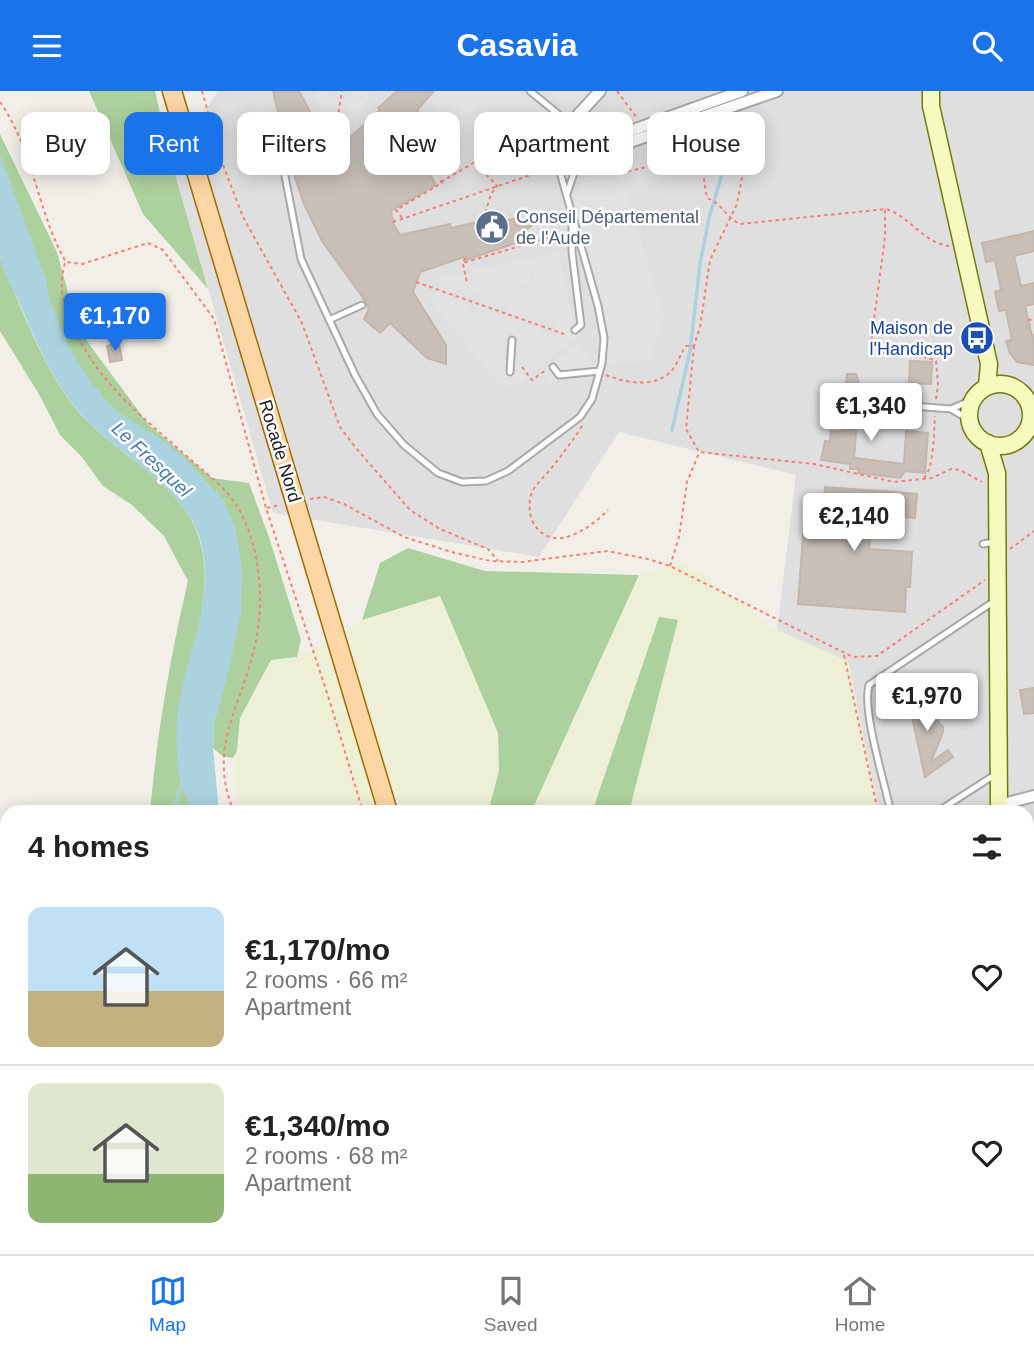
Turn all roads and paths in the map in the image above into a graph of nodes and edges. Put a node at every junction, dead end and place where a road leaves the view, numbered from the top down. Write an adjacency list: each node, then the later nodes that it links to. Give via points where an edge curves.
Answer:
1 (172, 91): 81 (main road, Rocade Nord)
2 (202, 91): 73 (path, via 243,217 302,323 340,427 410,510 440,529 488,549)
3 (342, 91): 13 (path)
4 (530, 91): 14 (lane)
5 (600, 91): 15 (street)
6 (617, 91): 16 (path)
7 (742, 91): 16 (street)
8 (777, 91): 16 (street)
9 (922, 91): 10 (street)
10 (931, 98): 34 (street)
11 (0, 102): 36 (path, via 9,114 55,245)
12 (744, 107): 30 (path, via 749,141)
13 (339, 112)
14 (557, 112)
15 (581, 112)
16 (645, 132): 17 (street); 18 (street); 19 (path)
17 (633, 134)
18 (633, 137)
19 (647, 138)
20 (530, 175): 25 (path)
21 (564, 175): 26 (lane)
22 (575, 175): 26 (lane)
23 (703, 175): 30 (path, via 707,198 719,204)
24 (285, 176): 42 (lane, via 302,259)
25 (497, 186): 29 (path); 29 (path, via 475,162 396,210); 32 (path)
26 (567, 194): 28 (lane)
27 (886, 209): 30 (path, via 740,224); 34 (path, via 937,244); 56 (path, via 871,343 883,353 936,361)
28 (572, 213): 44 (lane, via 581,325); 50 (lane, via 604,338)
29 (402, 219): 31 (path)
30 (730, 219): 47 (path, via 710,260 700,327)
31 (393, 222)
32 (482, 223)
33 (565, 233): 37 (path)
34 (962, 243): 53 (street)
35 (465, 258): 37 (path)
36 (66, 262): 69 (path, via 82,264 148,243 163,250 214,319); 79 (path, via 60,280 63,303 92,362 123,400 215,481 237,506 249,529 260,598 253,654 224,743 222,770)
37 (463, 263): 39 (path)
38 (416, 282): 45 (path)
39 (467, 283)
40 (362, 305): 42 (lane)
41 (1034, 319): 43 (path)
42 (329, 320): 50 (lane, via 377,414 404,445 439,473 462,482 486,481 508,471 580,417 592,399)
43 (1028, 320)
44 (575, 330)
45 (564, 334)
46 (512, 340): 51 (lane)
47 (691, 346): 50 (path, via 681,352 664,378 629,383); 64 (path, via 686,429)
48 (522, 367): 52 (path, via 532,380)
49 (553, 367): 50 (lane, via 559,375)
50 (600, 370)
51 (510, 372)
52 (541, 373)
53 (995, 385): 54 (street); 58 (street, via 1020,391)
54 (972, 400): 57 (lane); 59 (street)
55 (900, 405): 56 (lane)
56 (935, 408): 57 (lane); 65 (path, via 930,464)
57 (951, 409): 59 (lane)
58 (1032, 410): 61 (street)
59 (970, 420): 62 (street, via 973,430)
60 (583, 423): 70 (path, via 533,491 530,514 534,527 553,538 567,537 594,524)
61 (1030, 431): 63 (street)
62 (988, 443): 63 (street); 66 (street)
63 (1011, 444): 66 (street)
64 (699, 452): 65 (path, via 814,464 894,482); 74 (path, via 687,482 680,537)
65 (923, 479): 66 (path, via 951,469)
66 (993, 479): 72 (street)
67 (310, 499): 73 (path, via 324,497 344,503 404,537 455,554)
68 (280, 505): 69 (path)
69 (266, 508): 80 (path)
70 (608, 510)
71 (1034, 531): 72 (path, via 1017,546)
72 (994, 553): 75 (street); 76 (path, via 877,656)
73 (498, 561): 74 (path, via 607,551)
74 (670, 566): 76 (path)
75 (998, 599): 77 (street); 83 (lane, via 869,685 871,722)
76 (844, 654): 82 (path)
77 (999, 772): 84 (lane); 85 (street)
78 (1034, 796): 86 (street)
79 (232, 805)
80 (361, 805)
81 (386, 805)
82 (876, 805)
83 (890, 805)
84 (948, 805)
85 (999, 805)
86 (1010, 805)

